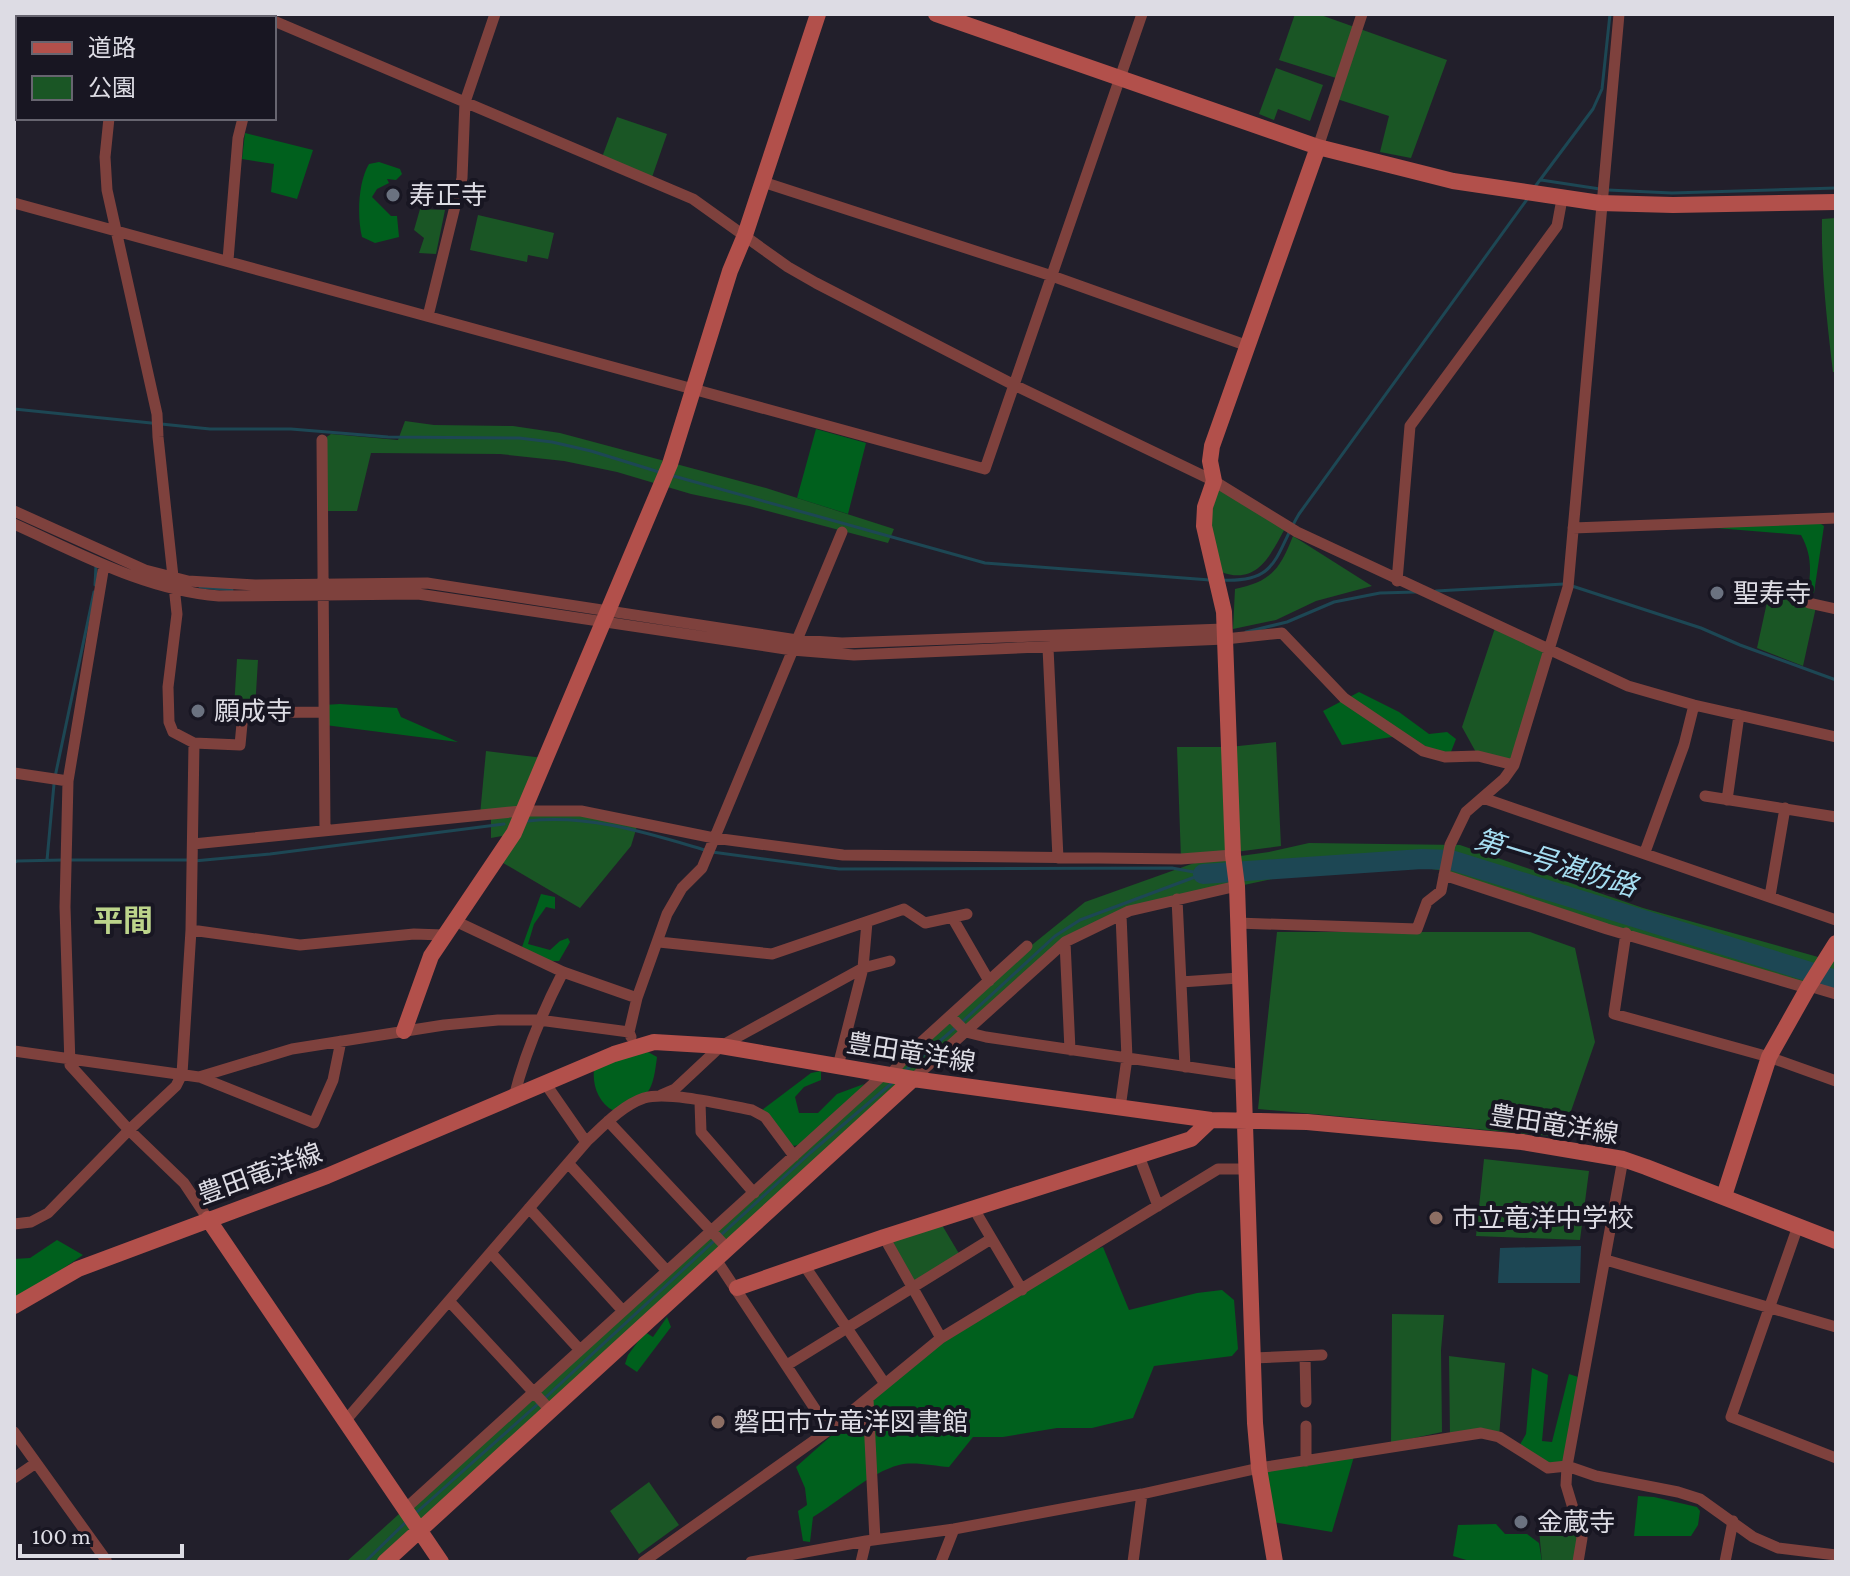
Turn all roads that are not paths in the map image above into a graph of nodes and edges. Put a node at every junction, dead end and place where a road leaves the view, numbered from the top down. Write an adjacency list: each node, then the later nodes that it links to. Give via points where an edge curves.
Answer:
1 (495, 14): 9 (street)
2 (818, 14): 13 (street)
3 (936, 14): 8 (street)
4 (1142, 14): 8 (street)
5 (1362, 14): 12 (street)
6 (1619, 14): 17 (street)
7 (276, 22): 9 (street)
8 (1121, 78): 12 (street); 21 (street)
9 (465, 102): 19 (street, via 693,199); 22 (street, via 462,178)
10 (109, 120): 18 (street, via 105,171)
11 (242, 120): 20 (street)
12 (1318, 147): 14 (street, via 1453,181); 23 (street)
13 (763, 182): 19 (street); 21 (street)
14 (1562, 199): 17 (street); 34 (street, via 1557,226 1410,426)
15 (1836, 202): 17 (street)
16 (14, 203): 18 (street)
17 (1600, 203): 31 (street)
18 (116, 230): 20 (street); 35 (street, via 157,414)
19 (745, 235): 24 (street, via 816,283); 25 (street)
20 (228, 260): 22 (street)
21 (1052, 276): 23 (street); 24 (street)
22 (428, 316): 25 (street)
23 (1248, 346): 27 (street, via 1212,446)
24 (1014, 385): 25 (street, via 985,469); 27 (street)
25 (692, 390): 39 (street, via 670,464)
26 (322, 440): 36 (street)
27 (1214, 481): 34 (street, via 1297,532); 40 (street, via 1204,526)
28 (14, 511): 35 (street)
29 (1836, 518): 31 (street)
30 (14, 524): 33 (street)
31 (1573, 528): 43 (street, via 1568,587)
32 (842, 532): 41 (street)
33 (104, 565): 35 (street, via 136,578); 51 (street)
34 (1397, 581): 43 (street)
35 (174, 584): 36 (street); 48 (street, via 177,634 168,687 169,722 173,732)
36 (323, 590): 39 (street, via 418,594); 45 (street)
37 (1809, 603): 38 (street)
38 (1836, 609)
39 (604, 616): 41 (street); 56 (street)
40 (1225, 634): 41 (street); 42 (street); 49 (street, via 1282,633 1344,698 1423,751); 62 (street)
41 (794, 645): 42 (street, via 854,655); 59 (street)
42 (1048, 648): 63 (street)
43 (1549, 649): 44 (street, via 1628,686); 49 (street)
44 (1694, 705): 46 (street); 61 (street)
45 (324, 712): 48 (street, via 243,713 240,745); 58 (street)
46 (1739, 715): 47 (street); 54 (street)
47 (1836, 737)
48 (194, 743): 60 (street)
49 (1514, 765): 53 (street)
50 (14, 773): 51 (street)
51 (68, 781): 102 (street)
52 (1705, 796): 54 (street)
53 (1483, 798): 61 (street); 64 (street, via 1466,812 1450,845)
54 (1727, 800): 55 (street)
55 (1785, 808): 57 (street); 66 (street)
56 (522, 811): 58 (street); 59 (street, via 581,811); 71 (street, via 514,833)
57 (1836, 817)
58 (325, 830): 60 (street)
59 (714, 838): 63 (street, via 843,855); 78 (street, via 702,868 667,914)
60 (193, 844): 75 (street)
61 (1645, 852): 66 (street)
62 (1233, 855): 63 (street); 65 (street)
63 (1058, 858)
64 (1445, 873): 74 (street, via 1441,891 1427,902 1417,929); 76 (street)
65 (1237, 886): 67 (street); 74 (street)
66 (1770, 896): 72 (street)
67 (1177, 899): 69 (street); 87 (street)
68 (967, 914): 70 (street)
69 (1121, 915): 79 (street); 101 (street)
70 (952, 917): 73 (street, via 925,923 904,909); 86 (street)
71 (453, 920): 77 (street); 84 (street)
72 (1836, 920)
73 (867, 922): 78 (street, via 772,954); 83 (street)
74 (1237, 923): 85 (street)
75 (191, 930): 77 (street, via 300,945); 105 (street)
76 (1626, 933): 88 (street); 100 (street, via 1614,1014)
77 (443, 935): 93 (street)
78 (659, 942): 90 (street)
79 (1065, 942): 94 (street); 98 (street)
80 (1836, 943): 88 (street)
81 (1027, 946): 86 (street)
82 (890, 961): 83 (street)
83 (863, 968): 97 (street); 103 (street)
84 (563, 972): 90 (street); 92 (street)
85 (1239, 978): 87 (street); 107 (street)
86 (989, 981): 91 (street)
87 (1181, 982): 104 (street)
88 (1808, 987): 89 (street); 100 (street)
89 (1836, 994)
90 (637, 998): 95 (street)
91 (950, 1016): 94 (street); 106 (street)
92 (539, 1020): 93 (street); 95 (street); 113 (street)
93 (404, 1031): 96 (street)
94 (966, 1032): 98 (street); 109 (street)
95 (632, 1039): 97 (street, 豊田竜洋線); 111 (street, 豊田竜洋線)
96 (341, 1041): 108 (street, via 292,1049); 108 (street, via 333,1080 314,1123)
97 (721, 1046): 103 (street, 豊田竜洋線); 112 (street, via 675,1089)
98 (1070, 1050): 101 (street)
99 (14, 1051): 102 (street)
100 (1769, 1057): 110 (street); 127 (street)
101 (1127, 1058): 104 (street); 115 (street)
102 (69, 1059): 105 (street); 119 (street)
103 (838, 1066): 106 (street, 豊田竜洋線)
104 (1185, 1067): 107 (street)
105 (182, 1074): 108 (street); 119 (street)
106 (887, 1075): 109 (street, 豊田竜洋線); 121 (street)
107 (1243, 1075): 118 (street)
108 (199, 1077)
109 (913, 1079): 115 (street, 豊田竜洋線); 139 (street)
110 (1836, 1081)
111 (545, 1083): 113 (street, 豊田竜洋線); 120 (street)
112 (659, 1095): 114 (street); 117 (street, via 641,1099)
113 (514, 1097): 131 (street, 豊田竜洋線, via 327,1176)
114 (700, 1102): 121 (street, via 765,1117); 126 (street, via 701,1132)
115 (1120, 1108): 116 (street, 豊田竜洋線)
116 (1211, 1120): 118 (street, 豊田竜洋線); 122 (street, via 1191,1139)
117 (608, 1121): 120 (street); 134 (street)
118 (1244, 1122): 123 (street, 豊田竜洋線, via 1307,1122 1522,1142); 125 (street)
119 (129, 1130): 131 (street, via 184,1183); 132 (street, via 48,1213)
120 (586, 1142): 124 (street)
121 (794, 1156): 126 (street)
122 (1139, 1156): 128 (street); 130 (street)
123 (1623, 1159): 127 (street, 豊田竜洋線); 140 (street)
124 (568, 1163): 129 (street); 142 (street)
125 (1245, 1169): 128 (street, via 1218,1169); 156 (street)
126 (754, 1193): 134 (street)
127 (1724, 1196): 133 (street, 豊田竜洋線)
128 (1158, 1206): 145 (street)
129 (529, 1208): 138 (street); 149 (street)
130 (974, 1209): 135 (street); 136 (street)
131 (208, 1219): 147 (street, 豊田竜洋線, via 78,1269); 163 (street)
132 (14, 1224)
133 (1798, 1226): 137 (street, 豊田竜洋線); 148 (street)
134 (712, 1231): 139 (street); 142 (street)
135 (884, 1237): 141 (street); 143 (street)
136 (991, 1239): 143 (street); 145 (street)
137 (1836, 1241)
138 (491, 1253): 146 (street); 153 (street)
139 (723, 1255): 144 (street); 162 (street)
140 (1606, 1260): 148 (street); 170 (street)
141 (804, 1265): 144 (street); 150 (street)
142 (667, 1271): 149 (street)
143 (912, 1286): 150 (street); 152 (street)
144 (737, 1288): 157 (street)
145 (1022, 1290): 152 (street)
146 (449, 1301): 159 (street); 163 (street)
147 (14, 1306)
148 (1770, 1307): 151 (street); 167 (street, via 1731,1417)
149 (623, 1311): 153 (street)
150 (846, 1327): 157 (street); 158 (street)
151 (1836, 1327)
152 (941, 1338): 158 (street)
153 (580, 1350): 159 (street)
154 (1322, 1355): 155 (street)
155 (1305, 1356): 156 (street); 161 (street)
156 (1253, 1358): 171 (street)
157 (787, 1365): 165 (street)
158 (885, 1384): 160 (street)
159 (534, 1392): 162 (street); 174 (street)
160 (868, 1399): 165 (street); 178 (street)
161 (1306, 1402)
162 (551, 1411): 177 (street)
163 (346, 1420): 174 (street)
164 (1306, 1426): 168 (street)
165 (829, 1430): 183 (street)
166 (14, 1432): 169 (street)
167 (1836, 1458)
168 (1306, 1461): 170 (street, via 1481,1433 1499,1437 1548,1468); 171 (street)
169 (36, 1463): 172 (street); 180 (street)
170 (1567, 1466): 175 (street, via 1700,1499); 189 (street, via 1566,1485 1582,1538)
171 (1259, 1468): 173 (street); 188 (street)
172 (14, 1478)
173 (1142, 1494): 176 (street); 187 (street)
174 (405, 1509): 177 (street)
175 (1733, 1521): 179 (street, via 1778,1548); 190 (street)
176 (954, 1529): 178 (street); 186 (street)
177 (419, 1530): 181 (street); 182 (street)
178 (870, 1540): 184 (street); 185 (street)
179 (1836, 1555)
180 (104, 1562)
181 (385, 1562)
182 (441, 1562)
183 (643, 1562)
184 (751, 1562)
185 (861, 1562)
186 (941, 1562)
187 (1133, 1562)
188 (1275, 1562)
189 (1578, 1562)
190 (1725, 1562)

